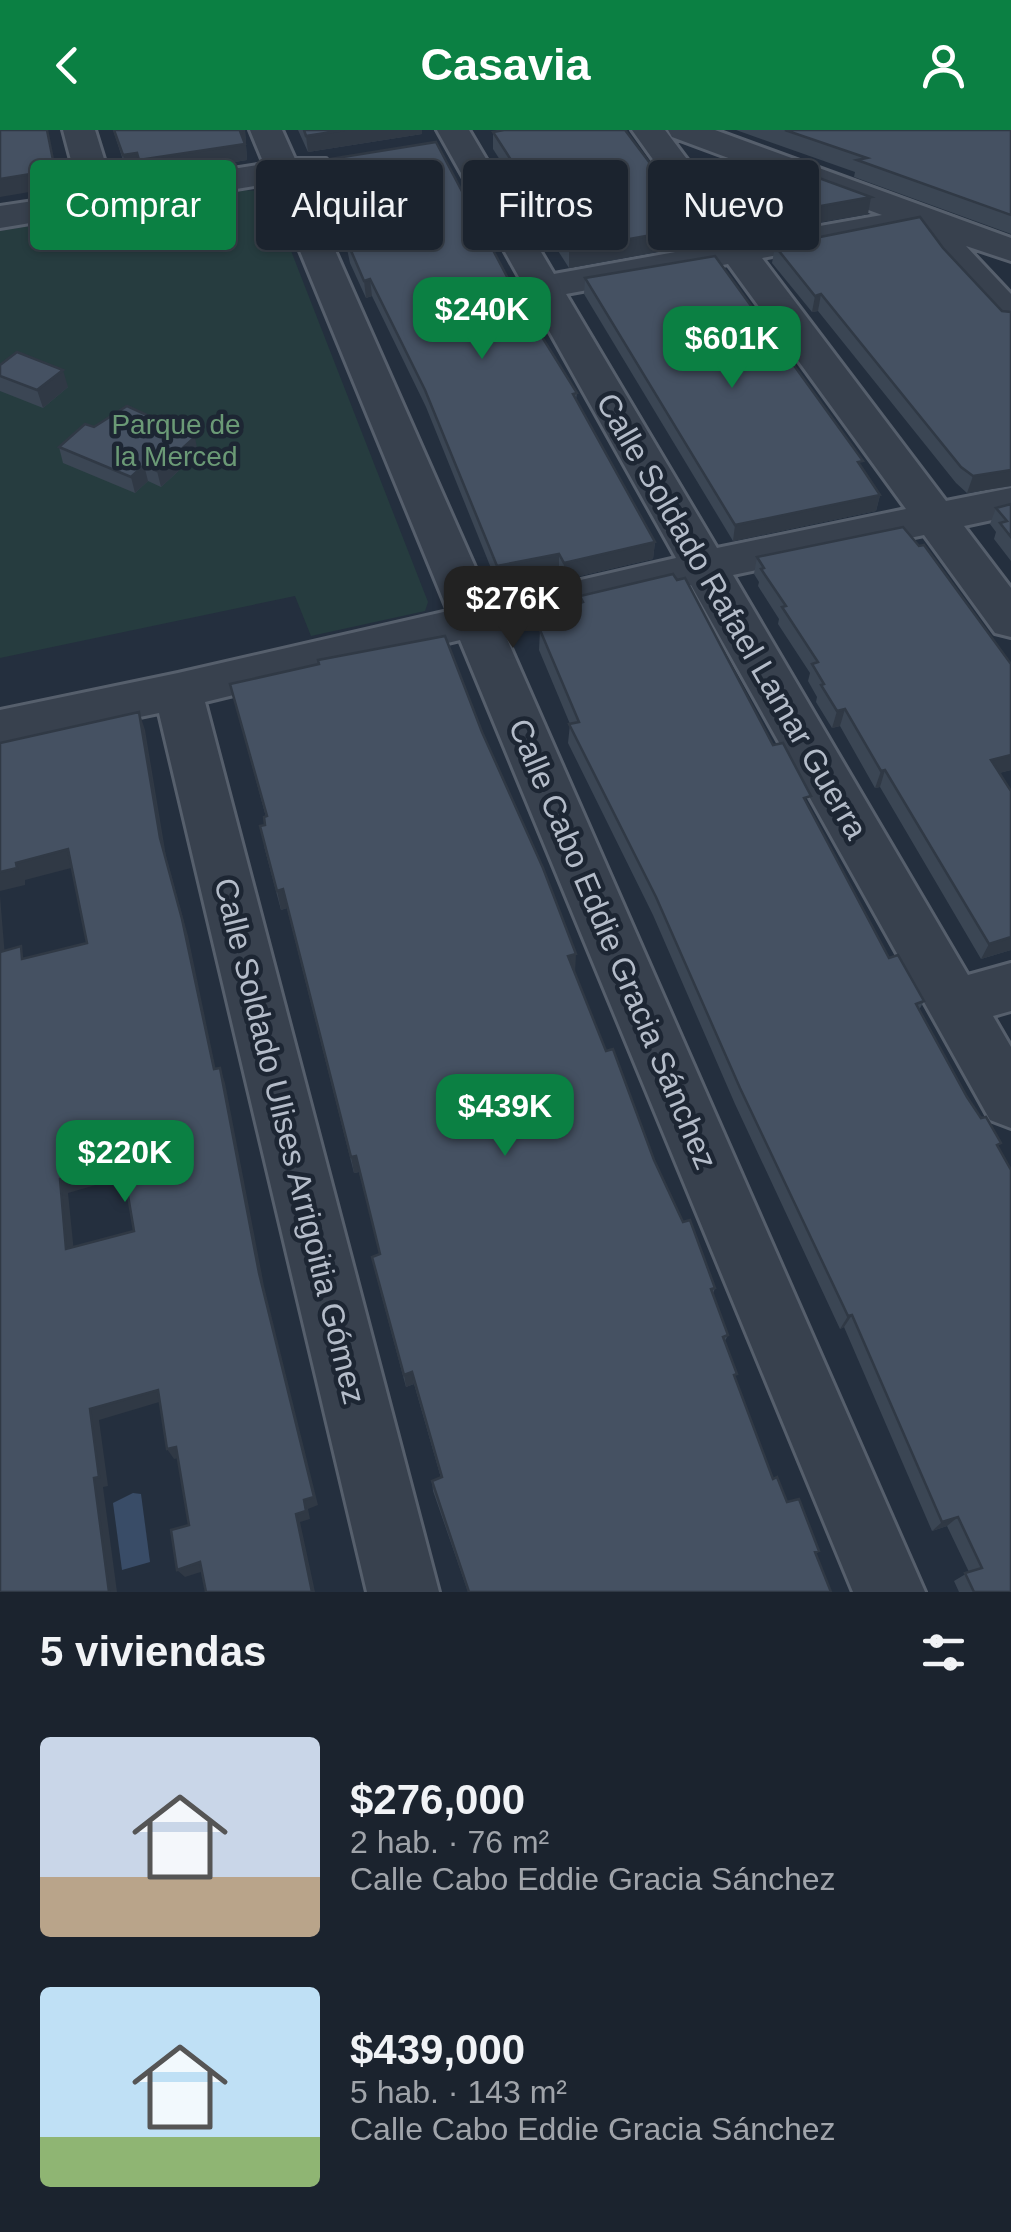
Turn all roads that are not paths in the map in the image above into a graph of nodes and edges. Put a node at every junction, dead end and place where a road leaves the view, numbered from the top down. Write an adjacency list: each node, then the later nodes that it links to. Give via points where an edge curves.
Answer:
1 (79, 130): 6 (street)
2 (648, 130): 13 (street)
3 (684, 130): 10 (street)
4 (457, 139): 14 (street, Calle Soldado Rafael Lamar Guerra)
5 (275, 151): 7 (street); 8 (street); 19 (street, Calle Cabo Eddie Gracia Sánchez)
6 (88, 160)
7 (331, 160)
8 (236, 162)
9 (30, 212): 11 (street)
10 (926, 216): 12 (street); 13 (street); 15 (street)
11 (0, 217)
12 (1011, 250)
13 (737, 252): 14 (street); 17 (street)
14 (543, 287): 18 (street, Calle Soldado Rafael Lamar Guerra)
15 (1003, 298)
16 (1011, 502): 17 (street)
17 (934, 518): 18 (street); 20 (street)
18 (705, 566): 19 (street); 24 (street, Calle Soldado Rafael Lamar Guerra)
19 (475, 621): 21 (street); 27 (street, Calle Cabo Eddie Gracia Sánchez)
20 (1011, 621)
21 (178, 690): 22 (street); 26 (street, Calle Soldado Ulises Arrigoitia Gómez)
22 (0, 728)
23 (1011, 987): 24 (street)
24 (955, 1004): 25 (street, Calle Soldado Rafael Lamar Guerra)
25 (1011, 1101)
26 (402, 1592)
27 (889, 1592)

